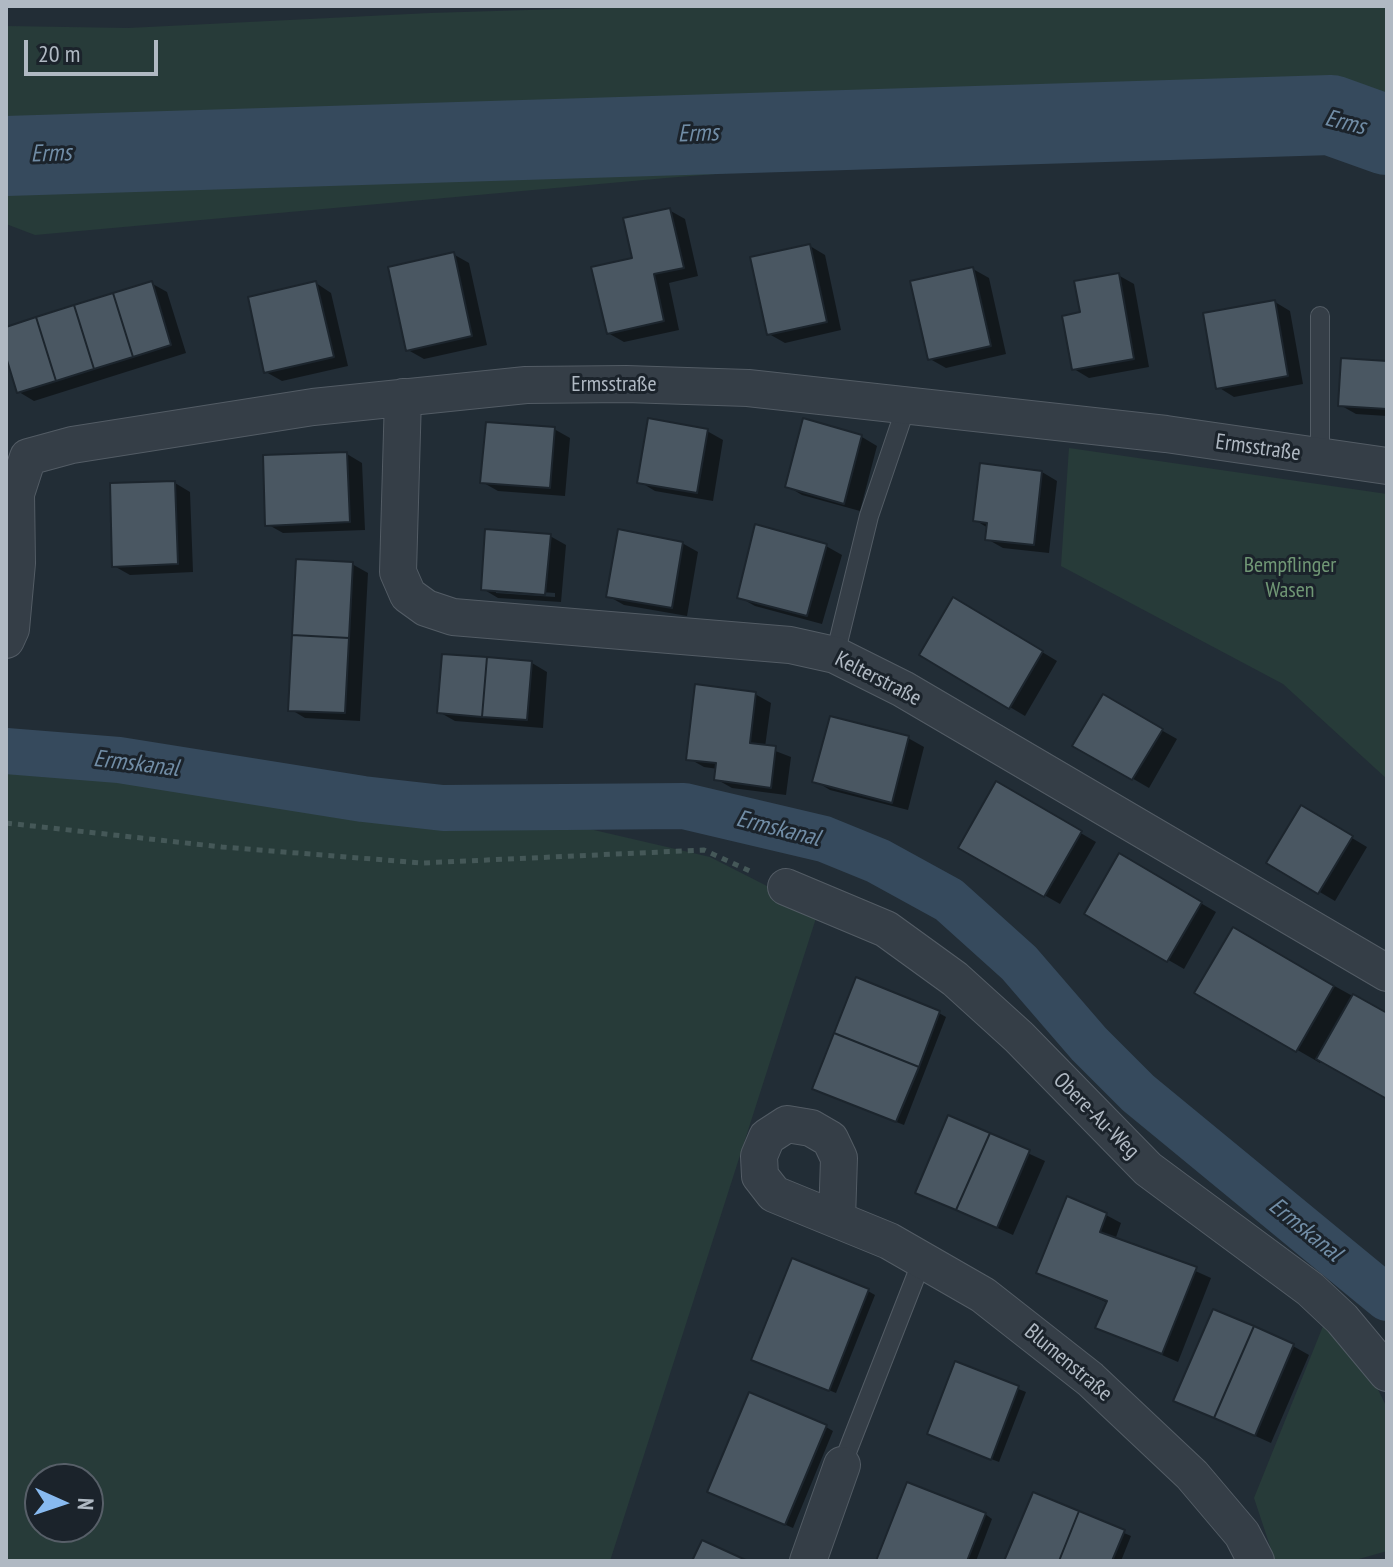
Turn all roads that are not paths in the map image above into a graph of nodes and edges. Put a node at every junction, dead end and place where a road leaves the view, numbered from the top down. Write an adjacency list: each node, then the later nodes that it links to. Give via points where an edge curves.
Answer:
1 (1320, 316): 4 (lane)
2 (403, 397): 3 (street, Ermsstraße, via 526,385 626,384 748,388); 6 (street, Ermsstraße, via 100,441 28,457 16,494 17,563); 7 (street, Kelterstraße, via 398,572 408,595 426,608 453,617 790,645)
3 (907, 404): 4 (street, Ermsstraße); 7 (lane, via 869,516)
4 (1320, 457): 5 (street, Ermsstraße)
5 (1387, 466)
6 (6, 640)
7 (835, 655): 9 (street, Kelterstraße, via 893,683)
8 (786, 887): 12 (street, Obere-Au-Weg, via 886,929 955,979 1148,1169 1310,1289)
9 (1387, 973)
10 (837, 1219): 11 (street, Blumenstraße)
11 (923, 1258): 13 (lane); 15 (street, Blumenstraße, via 1020,1323 1149,1433 1223,1508)
12 (1387, 1373)
13 (842, 1465): 14 (street)
14 (808, 1561)
15 (1256, 1561)

